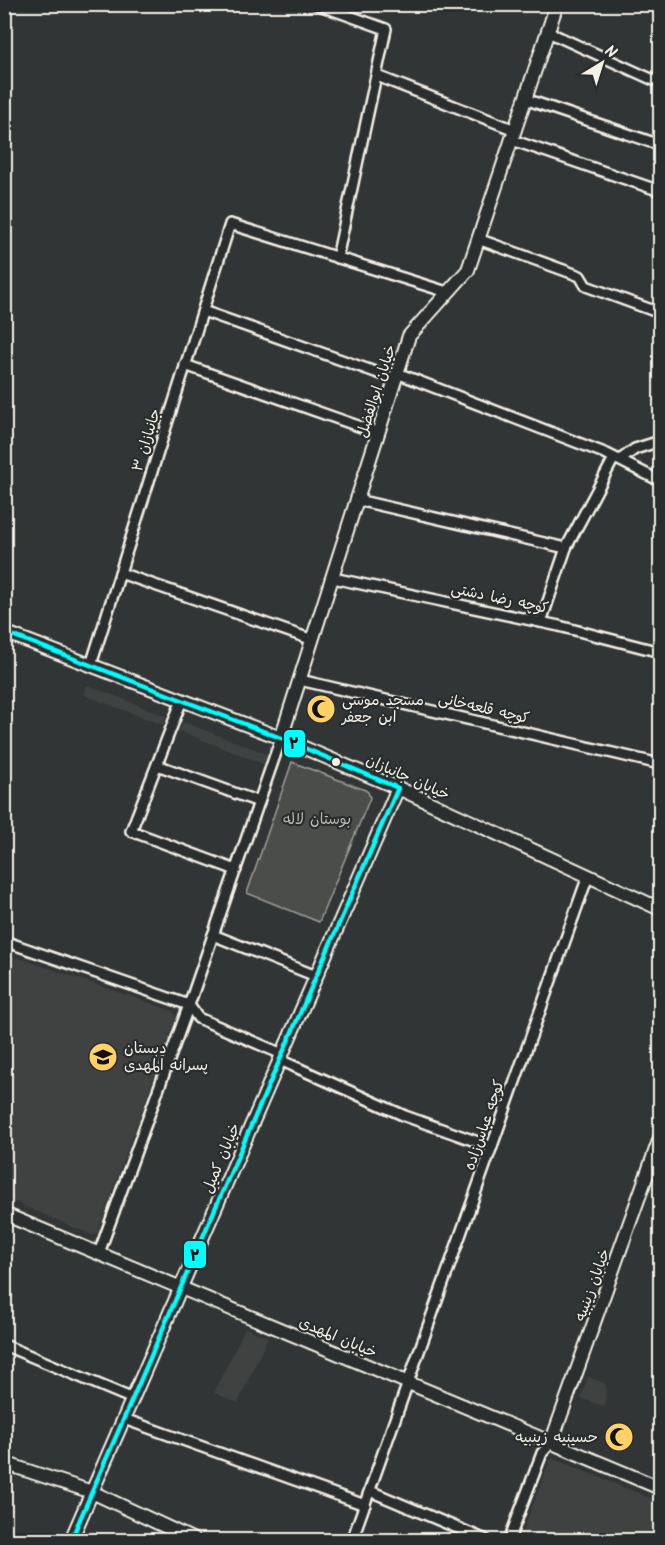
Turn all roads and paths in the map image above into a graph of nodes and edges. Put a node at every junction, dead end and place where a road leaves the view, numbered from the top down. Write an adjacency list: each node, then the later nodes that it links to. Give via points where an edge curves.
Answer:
1 (316, 4): 4 (street, via 386,29)
2 (557, 4): 3 (street, خیابان ابوالفضل)
3 (548, 32): 5 (street); 6 (street, خیابان ابوالفضل)
4 (376, 76): 7 (street); 11 (street)
5 (660, 83)
6 (525, 99): 7 (street, خیابان ابوالفضل); 8 (street)
7 (513, 135): 9 (street); 10 (street, خیابان ابوالفضل)
8 (660, 145)
9 (660, 191)
10 (478, 239): 12 (street, خیابان ابوالفضل, via 468,270); 14 (street, via 580,276 586,286)
11 (338, 258): 12 (street); 13 (street, جانبازان ۳, via 230,224)
12 (447, 292): 16 (street, خیابان ابوالفضل, via 409,336)
13 (203, 311): 15 (street, جانبازان ۳); 16 (street)
14 (660, 313)
15 (185, 365): 17 (street); 23 (street, جانبازان ۳)
16 (396, 376): 17 (street, خیابان ابوالفضل); 19 (street)
17 (378, 433): 21 (street, خیابان ابوالفضل)
18 (660, 441): 19 (street)
19 (617, 459): 20 (street); 22 (street)
20 (660, 481)
21 (357, 500): 22 (street); 24 (street, خیابان ابوالفضل)
22 (566, 548): 25 (street)
23 (120, 573): 27 (street); 29 (street, جانبازان ۳)
24 (333, 578): 25 (street, کوچه رضا دشتی); 27 (street, خیابان ابوالفضل)
25 (541, 622): 28 (street, کوچه رضا دشتی)
26 (4, 632): 29 (street, خیابان جانبازان)
27 (313, 640): 30 (street, خیابان ابوالفضل)
28 (660, 652)
29 (91, 665): 31 (street, خیابان جانبازان)
30 (300, 680): 32 (street, خیابان ابوالفضل); 33 (street, کوچه قلعه‌خانی)
31 (182, 700): 32 (street, خیابان جانبازان); 34 (street)
32 (281, 738): 35 (street, خیابان جانبازان); 36 (street)
33 (660, 764)
34 (157, 765): 36 (street); 37 (street, via 131,831)
35 (398, 788): 38 (street, خیابان جانبازان); 42 (street, خیابان کمیل)
36 (259, 802): 37 (street)
37 (236, 870): 40 (street)
38 (588, 876): 39 (street, خیابان جانبازان); 46 (street, کوچه عباس‌زاده)
39 (660, 909)
40 (213, 935): 42 (street); 43 (street)
41 (4, 941): 43 (street)
42 (316, 976): 44 (street, خیابان کمیل)
43 (189, 1005): 44 (street, via 198,1018); 48 (street)
44 (281, 1057): 46 (street, via 405,1116); 49 (street, خیابان کمیل)
45 (660, 1138): 54 (street, خیابان زینبیه)
46 (492, 1147): 51 (street, کوچه عباس‌زاده)
47 (4, 1214): 48 (street, خیابان المهدی)
48 (99, 1253): 49 (street, خیابان المهدی)
49 (181, 1288): 51 (street, خیابان المهدی); 52 (street, خیابان کمیل)
50 (4, 1345): 52 (street)
51 (409, 1383): 54 (street, خیابان المهدی); 57 (street, کوچه عباس‌زاده)
52 (133, 1399): 53 (street, خیابان کمیل)
53 (124, 1419): 58 (street, خیابان کمیل); 59 (street)
54 (551, 1443): 56 (street, خیابان المهدی); 64 (street, via 542,1453)
55 (4, 1462): 58 (street)
56 (660, 1488)
57 (370, 1491): 59 (street, کوچه عباس‌زاده); 63 (street)
58 (92, 1492): 60 (street, خیابان کمیل); 61 (street)
59 (365, 1505): 62 (street, کوچه عباس‌زاده)
60 (71, 1540)
61 (194, 1540)
62 (352, 1540)
63 (486, 1540)
64 (509, 1540)

